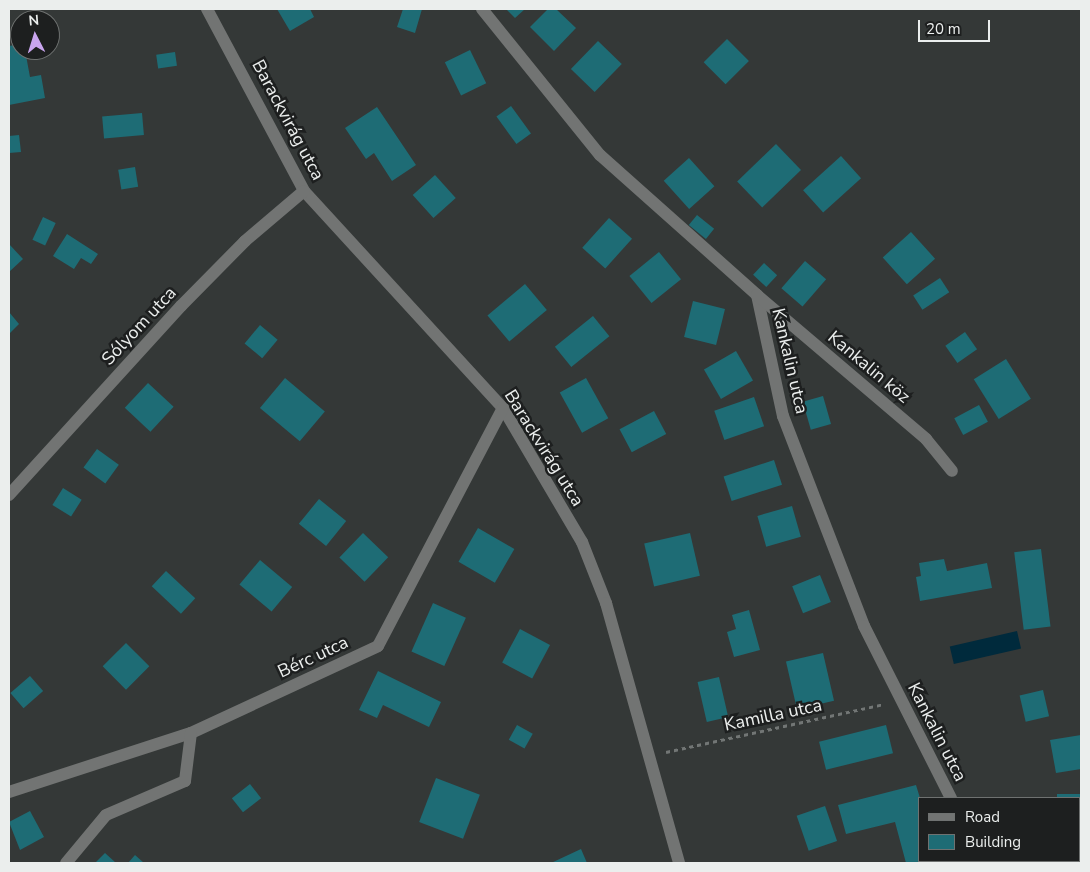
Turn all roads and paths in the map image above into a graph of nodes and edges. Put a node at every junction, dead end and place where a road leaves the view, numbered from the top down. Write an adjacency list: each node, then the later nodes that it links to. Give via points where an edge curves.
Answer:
1 (207, 9): 3 (street, Barackvirág utca)
2 (482, 9): 4 (street, Kankalin utca, via 600,155)
3 (304, 190): 5 (street, Barackvirág utca); 7 (street, Sólyom utca, via 246,241 181,306)
4 (757, 295): 6 (street, Kankalin köz, via 926,439); 8 (street, Kankalin utca, via 783,416 864,626)
5 (503, 408): 9 (street, Bérc utca, via 378,646); 10 (street, Barackvirág utca, via 582,542 606,603)
6 (952, 471)
7 (9, 495)
8 (901, 701): 10 (path, Kamilla utca); 12 (street, Kankalin utca)
9 (191, 733): 11 (street, Bérc utca); 13 (street, via 185,781 106,815)
10 (651, 756): 14 (street, Barackvirág utca)
11 (9, 792)
12 (949, 797)
13 (66, 863)
14 (679, 863)

